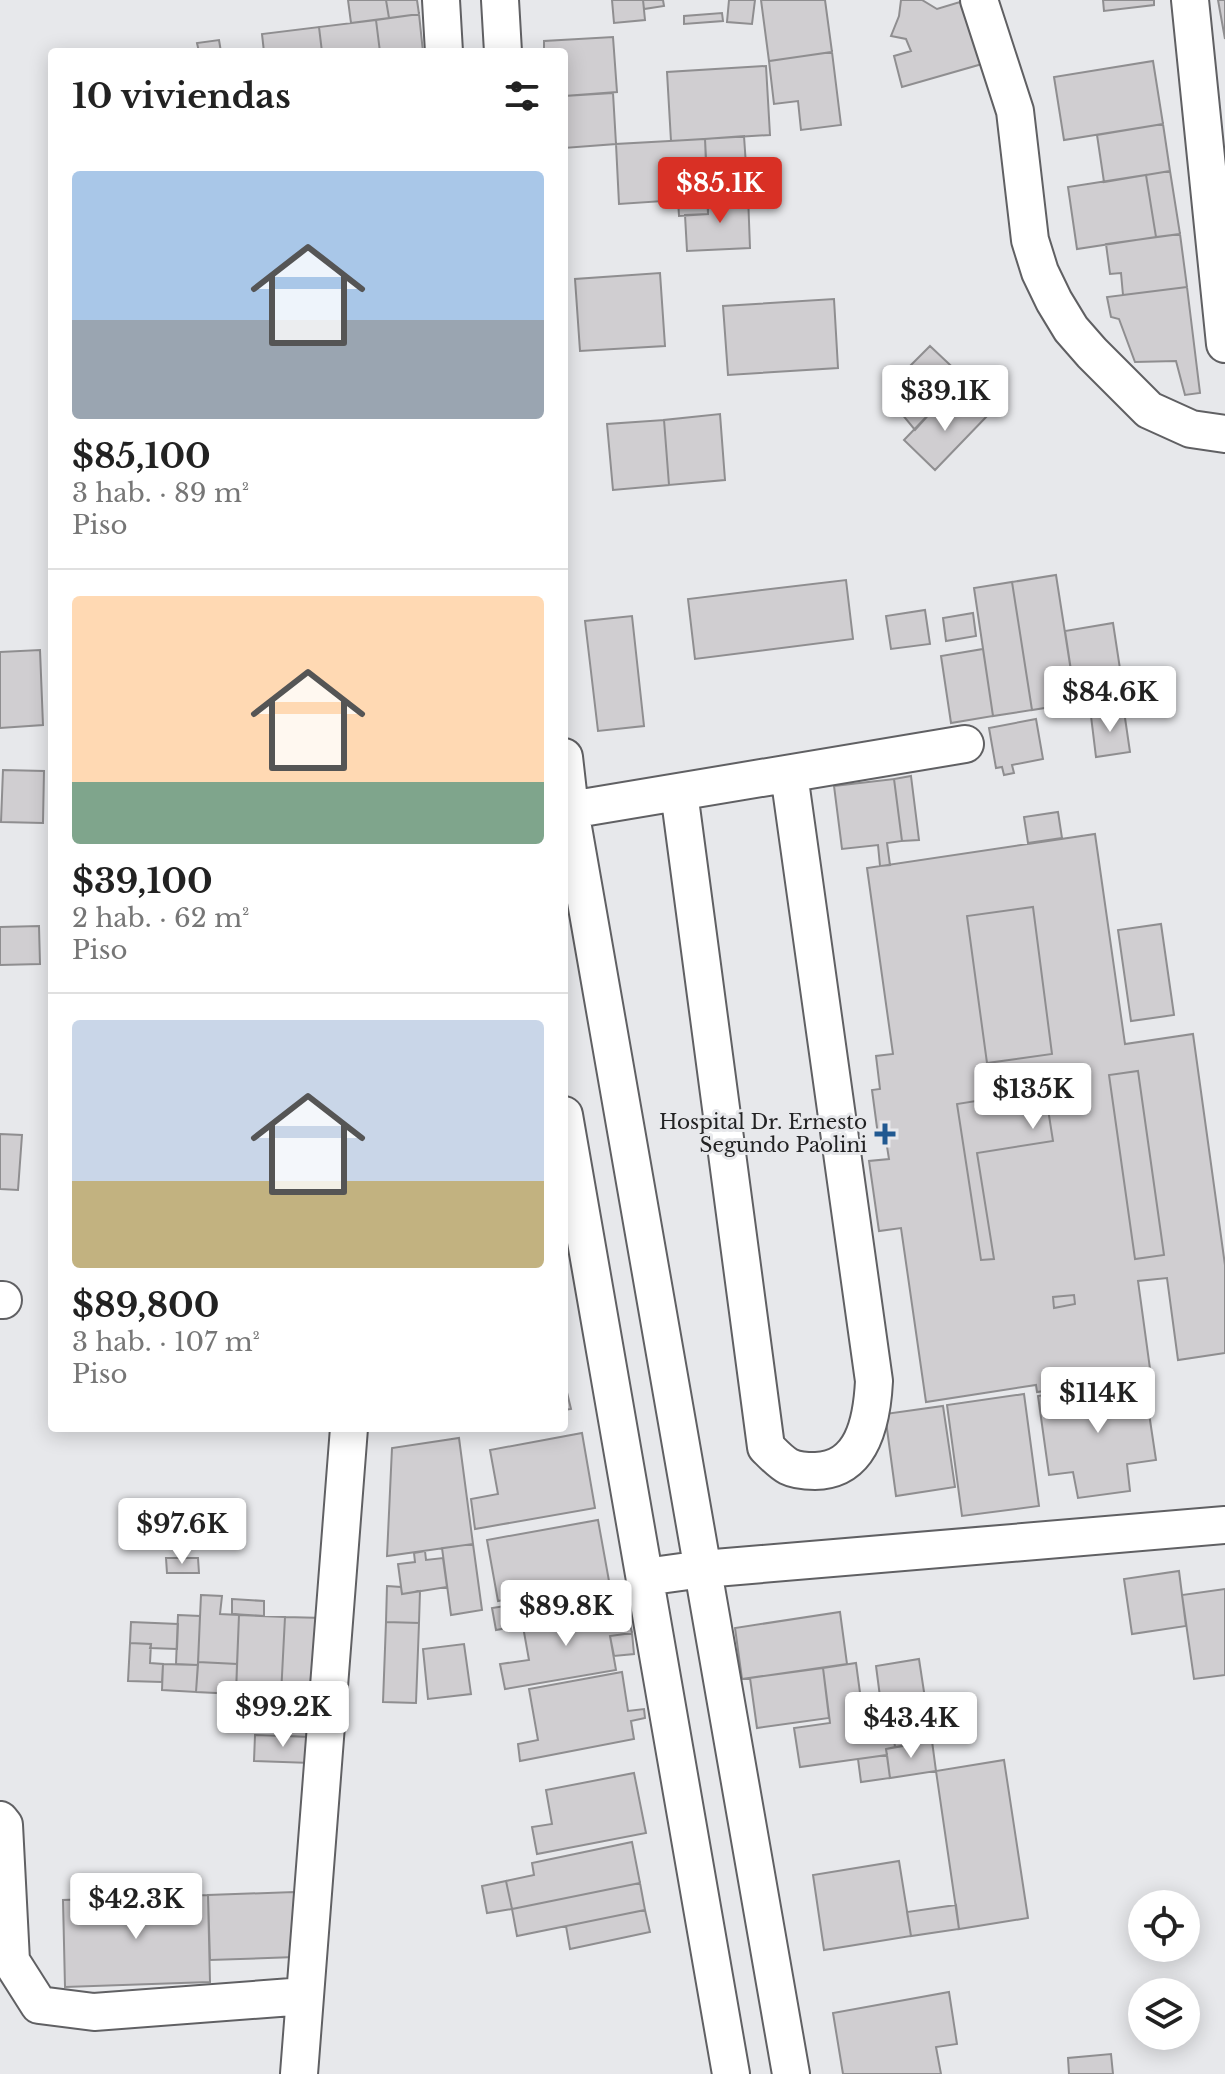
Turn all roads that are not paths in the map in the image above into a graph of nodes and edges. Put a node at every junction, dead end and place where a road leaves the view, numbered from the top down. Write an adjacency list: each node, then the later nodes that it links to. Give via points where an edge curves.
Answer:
1 (441, 0): 5 (street)
2 (500, 0): 6 (street)
3 (979, 0): 9 (street, via 1015,111 1030,240 1054,301 1071,329 1149,410 1191,429)
4 (1190, 0): 7 (street)
5 (444, 48)
6 (503, 48)
7 (1218, 185): 8 (street)
8 (1225, 344)
9 (1225, 434)
10 (965, 744): 11 (street)
11 (789, 774): 13 (street); 13 (street, via 874,1381 865,1434 848,1460 832,1471 796,1471 766,1447)
12 (568, 792): 14 (street)
13 (679, 792): 14 (street)
14 (570, 810): 18 (street)
15 (568, 1138): 19 (street)
16 (349, 1432): 21 (street)
17 (1225, 1525): 18 (street)
18 (703, 1569): 19 (street); 24 (street)
19 (645, 1577): 23 (street)
20 (0, 1820): 21 (street, via 11,1961 39,2005 94,2012)
21 (305, 1996): 22 (street)
22 (299, 2074)
23 (731, 2074)
24 (791, 2074)

